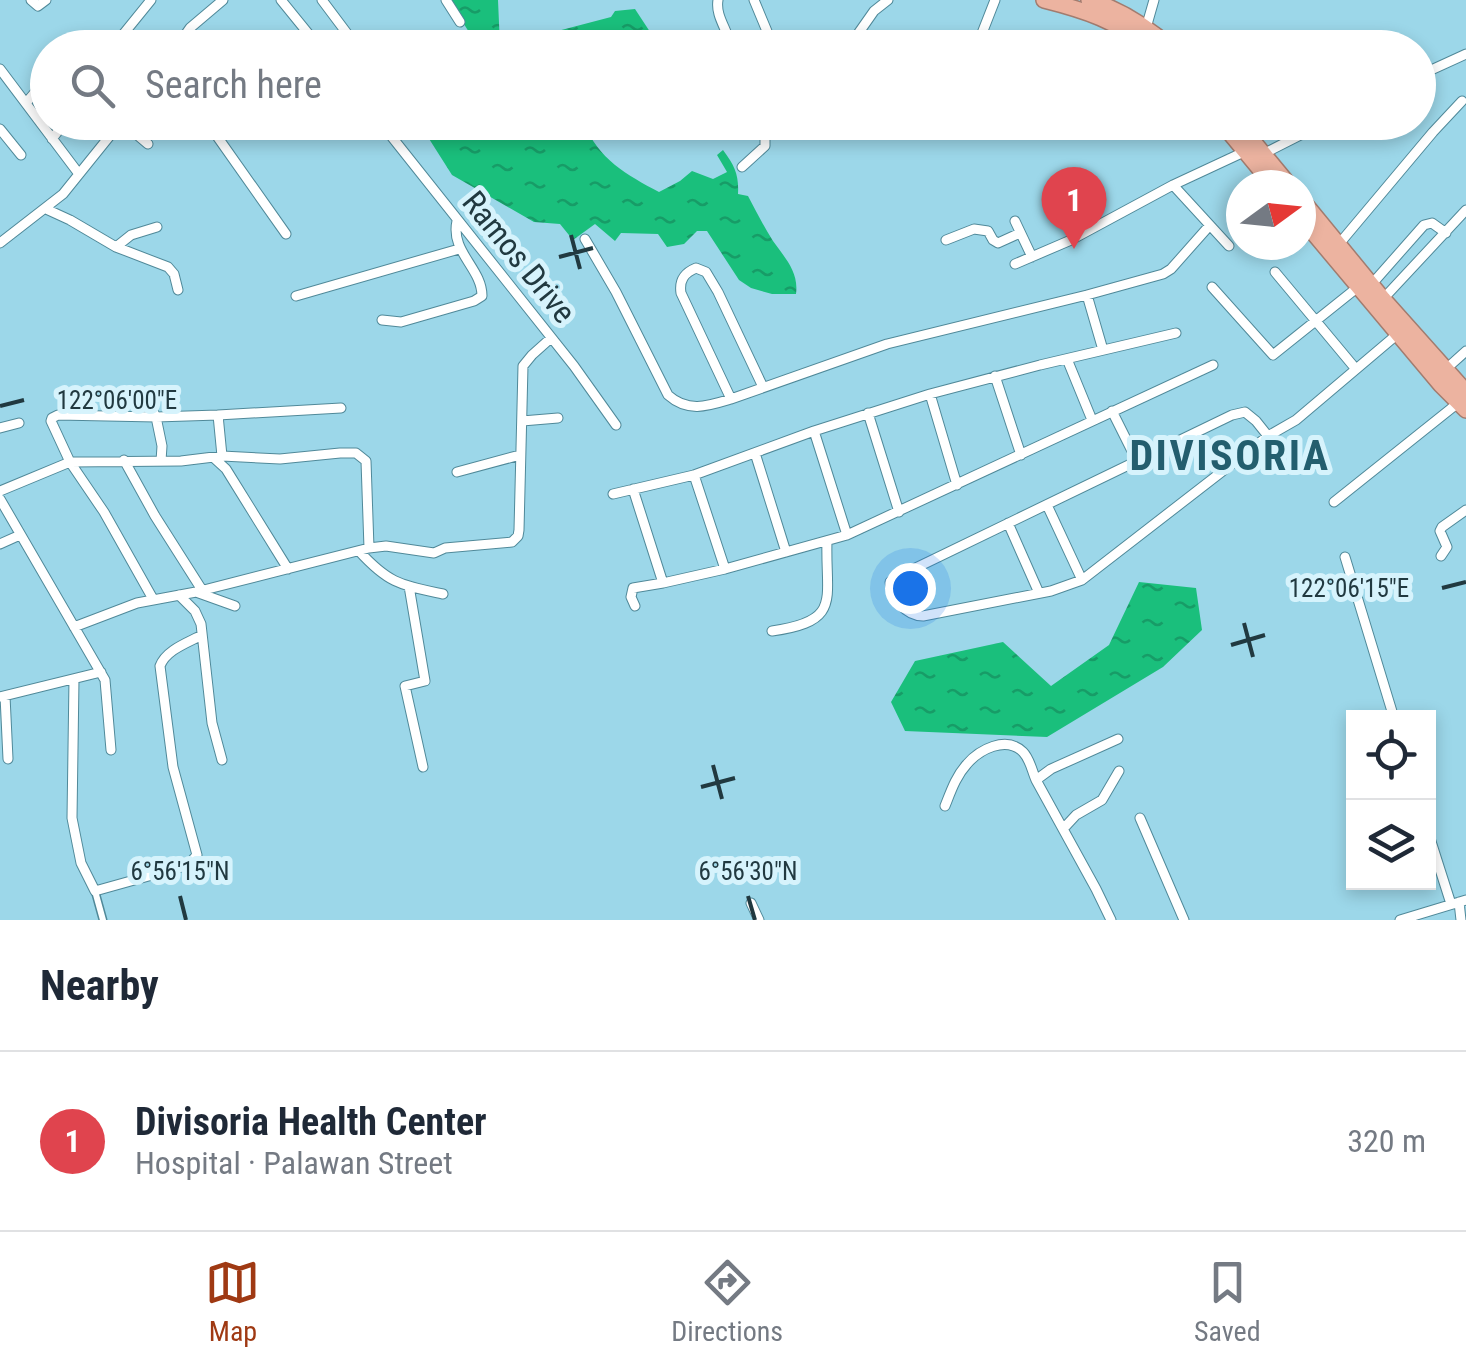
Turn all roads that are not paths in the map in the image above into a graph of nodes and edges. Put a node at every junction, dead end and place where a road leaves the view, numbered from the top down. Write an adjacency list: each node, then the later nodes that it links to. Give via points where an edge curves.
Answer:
1 (31, 0): 2 (street, via 38,6)
2 (46, 0)
3 (151, 0): 17 (street)
4 (223, 0): 18 (street)
5 (281, 0): 19 (street)
6 (322, 0): 20 (street)
7 (446, 0): 15 (street)
8 (718, 0): 21 (street)
9 (754, 0): 22 (street)
10 (888, 0): 23 (street)
11 (995, 0): 24 (street)
12 (1044, 0): 25 (highway)
13 (1154, 0): 16 (street)
14 (1099, 2): 16 (highway)
15 (460, 22)
16 (1146, 28): 26 (highway)
17 (127, 30)
18 (194, 30)
19 (305, 30)
20 (344, 30)
21 (726, 30)
22 (766, 30)
23 (861, 30)
24 (984, 30)
25 (1126, 30)
26 (1148, 30)
27 (1466, 54): 28 (street)
28 (1436, 68)
29 (0, 69): 32 (street)
30 (30, 98): 32 (street)
31 (1462, 101): 35 (street)
32 (26, 103): 33 (street)
33 (30, 108)
34 (0, 129): 48 (street)
35 (1436, 129)
36 (54, 140): 52 (street)
37 (106, 140): 52 (street)
38 (143, 140): 46 (street)
39 (221, 140): 63 (street)
40 (394, 140): 57 (street, Ramos Drive)
41 (765, 140): 49 (street)
42 (1241, 140): 47 (highway)
43 (1248, 140): 47 (highway)
44 (1281, 140): 47 (street)
45 (1426, 140): 69 (street)
46 (148, 144)
47 (1254, 151): 50 (highway); 51 (highway); 53 (street)
48 (21, 155)
49 (742, 167)
50 (1265, 170)
51 (1274, 170)
52 (79, 174): 54 (street)
53 (1173, 185): 59 (street); 72 (street)
54 (46, 209): 67 (street); 70 (street)
55 (1466, 210): 62 (street)
56 (1316, 217): 69 (highway)
57 (457, 221): 71 (street); 85 (street, Ramos Drive)
58 (1015, 221): 61 (street)
59 (1210, 225): 68 (street); 78 (street, via 1172,269)
60 (156, 227): 70 (street)
61 (1020, 233): 66 (street, via 998,243 983,228); 72 (street)
62 (1446, 233): 75 (street, via 1424,225); 80 (street)
63 (286, 234)
64 (1316, 234): 75 (highway)
65 (585, 239): 96 (street, via 668,395 700,408)
66 (946, 240)
67 (0, 242)
68 (1226, 243)
69 (1338, 244): 75 (highway)
70 (116, 247): 77 (street, via 168,267)
71 (459, 249): 79 (street); 81 (street, via 481,284 479,299 401,322)
72 (1032, 257): 73 (street)
73 (1016, 264)
74 (1274, 272): 82 (street)
75 (1364, 286): 80 (highway); 82 (street); 83 (highway)
76 (1212, 287): 82 (street, via 1273,355)
77 (178, 290)
78 (1087, 294): 86 (street); 93 (street, via 921,334)
79 (296, 296)
80 (1383, 299): 83 (highway)
81 (382, 320)
82 (1316, 321): 90 (street)
83 (1402, 330): 90 (street); 91 (highway)
84 (1176, 333): 86 (street)
85 (551, 338): 105 (street, via 524,366); 107 (street, Ramos Drive)
86 (1103, 350): 88 (street)
87 (1466, 351): 91 (street)
88 (1066, 359): 92 (street); 104 (street)
89 (1213, 365): 99 (street)
90 (1355, 368): 110 (street)
91 (1441, 375): 97 (highway)
92 (995, 376): 94 (street); 112 (street)
93 (763, 387): 96 (street); 96 (street, via 718,292 696,268 683,276 681,293)
94 (930, 394): 100 (street); 121 (street)
95 (140, 397): 102 (street)
96 (731, 400)
97 (1463, 402): 126 (street)
98 (341, 408): 101 (street)
99 (1112, 411): 104 (street); 117 (street)
100 (868, 413): 109 (street); 129 (street)
101 (218, 415): 102 (street); 113 (street)
102 (156, 418): 116 (street); 118 (street, via 54,416 52,426)
103 (558, 418): 105 (street)
104 (1092, 420): 112 (street)
105 (522, 422): 114 (street)
106 (19, 424): 108 (street)
107 (616, 425)
108 (0, 428)
109 (814, 431): 111 (street); 131 (street)
110 (1268, 436): 117 (street, via 1239,412); 141 (street)
111 (755, 452): 120 (street); 136 (street)
112 (1021, 455): 121 (street)
113 (217, 456): 116 (street); 135 (street, via 361,455 368,472); 139 (street)
114 (520, 456): 119 (street); 135 (street, via 518,536 512,542 434,553)
115 (124, 460): 116 (street); 118 (street); 144 (street)
116 (161, 461)
117 (1137, 461): 127 (street)
118 (70, 462): 123 (street); 148 (street)
119 (457, 472)
120 (694, 475): 122 (street); 140 (street)
121 (957, 485): 129 (street)
122 (633, 489): 124 (street); 142 (street)
123 (0, 491)
124 (613, 494)
125 (0, 501): 132 (street)
126 (1334, 502)
127 (1047, 505): 130 (street); 141 (street)
128 (1466, 510): 137 (street, via 1442,527 1447,547)
129 (899, 512): 131 (street)
130 (1008, 524): 145 (street); 145 (street, via 896,576 890,590 916,616)
131 (847, 534): 133 (street)
132 (20, 535): 134 (street); 151 (street)
133 (827, 541): 136 (street); 152 (street, via 822,612 814,621)
134 (0, 544)
135 (364, 550): 139 (street); 143 (street, via 384,576)
136 (786, 552): 140 (street)
137 (1441, 556)
138 (1345, 557): 157 (street)
139 (288, 568): 144 (street)
140 (725, 569): 142 (street)
141 (1082, 580): 145 (street)
142 (664, 584): 150 (street, via 633,588)
143 (409, 586): 146 (street); 162 (street, via 426,680 404,686)
144 (199, 591): 147 (street); 149 (street)
145 (1039, 593)
146 (443, 594)
147 (179, 595): 148 (street); 153 (street, via 196,611)
148 (153, 599): 151 (street)
149 (235, 606)
150 (635, 606)
151 (74, 627): 154 (street)
152 (772, 632)
153 (202, 635): 161 (street); 169 (street, via 160,666 173,766 195,859)
154 (101, 672): 155 (street); 159 (street)
155 (74, 679): 156 (street); 169 (street, via 72,818)
156 (2, 696): 160 (street)
157 (1392, 710)
158 (1118, 738): 164 (street)
159 (111, 750)
160 (8, 759)
161 (222, 760)
162 (423, 767)
163 (1119, 771): 167 (street, via 1102,800)
164 (1036, 780): 165 (street, via 1024,752 992,747 965,766); 167 (street)
165 (945, 806)
166 (1140, 818): 176 (street)
167 (1062, 828): 175 (street)
168 (1436, 851): 170 (street)
169 (95, 892): 173 (street)
170 (1458, 902): 172 (street); 178 (street)
171 (751, 903): 174 (street)
172 (1420, 917): 177 (street)
173 (103, 920)
174 (760, 920)
175 (1111, 920)
176 (1184, 920)
177 (1400, 920)
178 (1461, 920)

